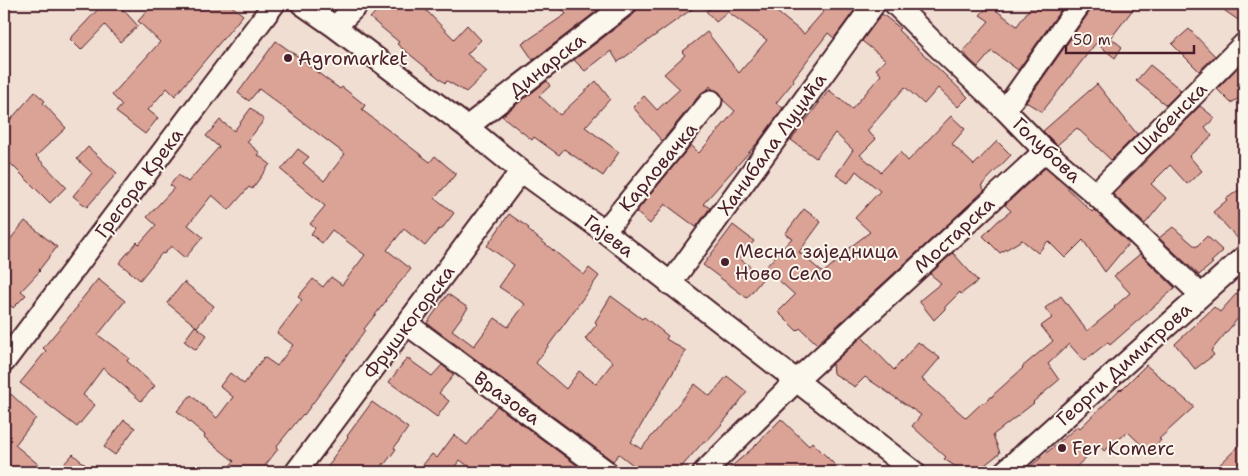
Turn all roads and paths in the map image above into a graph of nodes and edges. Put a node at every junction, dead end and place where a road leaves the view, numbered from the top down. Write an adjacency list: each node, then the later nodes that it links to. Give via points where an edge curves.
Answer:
1 (274, 4): 21 (street, Грегора Крека)
2 (302, 4): 8 (street, Гајева)
3 (358, 4): 8 (street)
4 (626, 4): 12 (street, Динарска)
5 (874, 4): 18 (street, Ханибала Луцића)
6 (895, 4): 11 (street, Голубова)
7 (1080, 4): 11 (street)
8 (335, 27): 12 (street, Гајева)
9 (1244, 44): 15 (street, Шибенска)
10 (712, 101): 16 (street, Карловачка, via 612,222)
11 (1005, 110): 13 (street, Голубова)
12 (467, 127): 14 (street, Гајева)
13 (1045, 151): 15 (street, Голубова); 22 (street, Мостарска)
14 (521, 171): 16 (street, Гајева); 20 (street, Фрушкогорска)
15 (1095, 194): 19 (street, Голубова)
16 (601, 229): 18 (street, Гајева)
17 (1244, 257): 19 (street, Георги Димитрова)
18 (670, 284): 22 (street, Гајева)
19 (1201, 295): 27 (street, Георги Димитрова)
20 (406, 324): 23 (street, Фрушкогорска); 24 (street, Вразова)
21 (4, 362)
22 (797, 380): 25 (street, Мостарска); 26 (street, Гајева)
23 (296, 472)
24 (607, 472)
25 (704, 472)
26 (914, 472)
27 (1004, 472)

